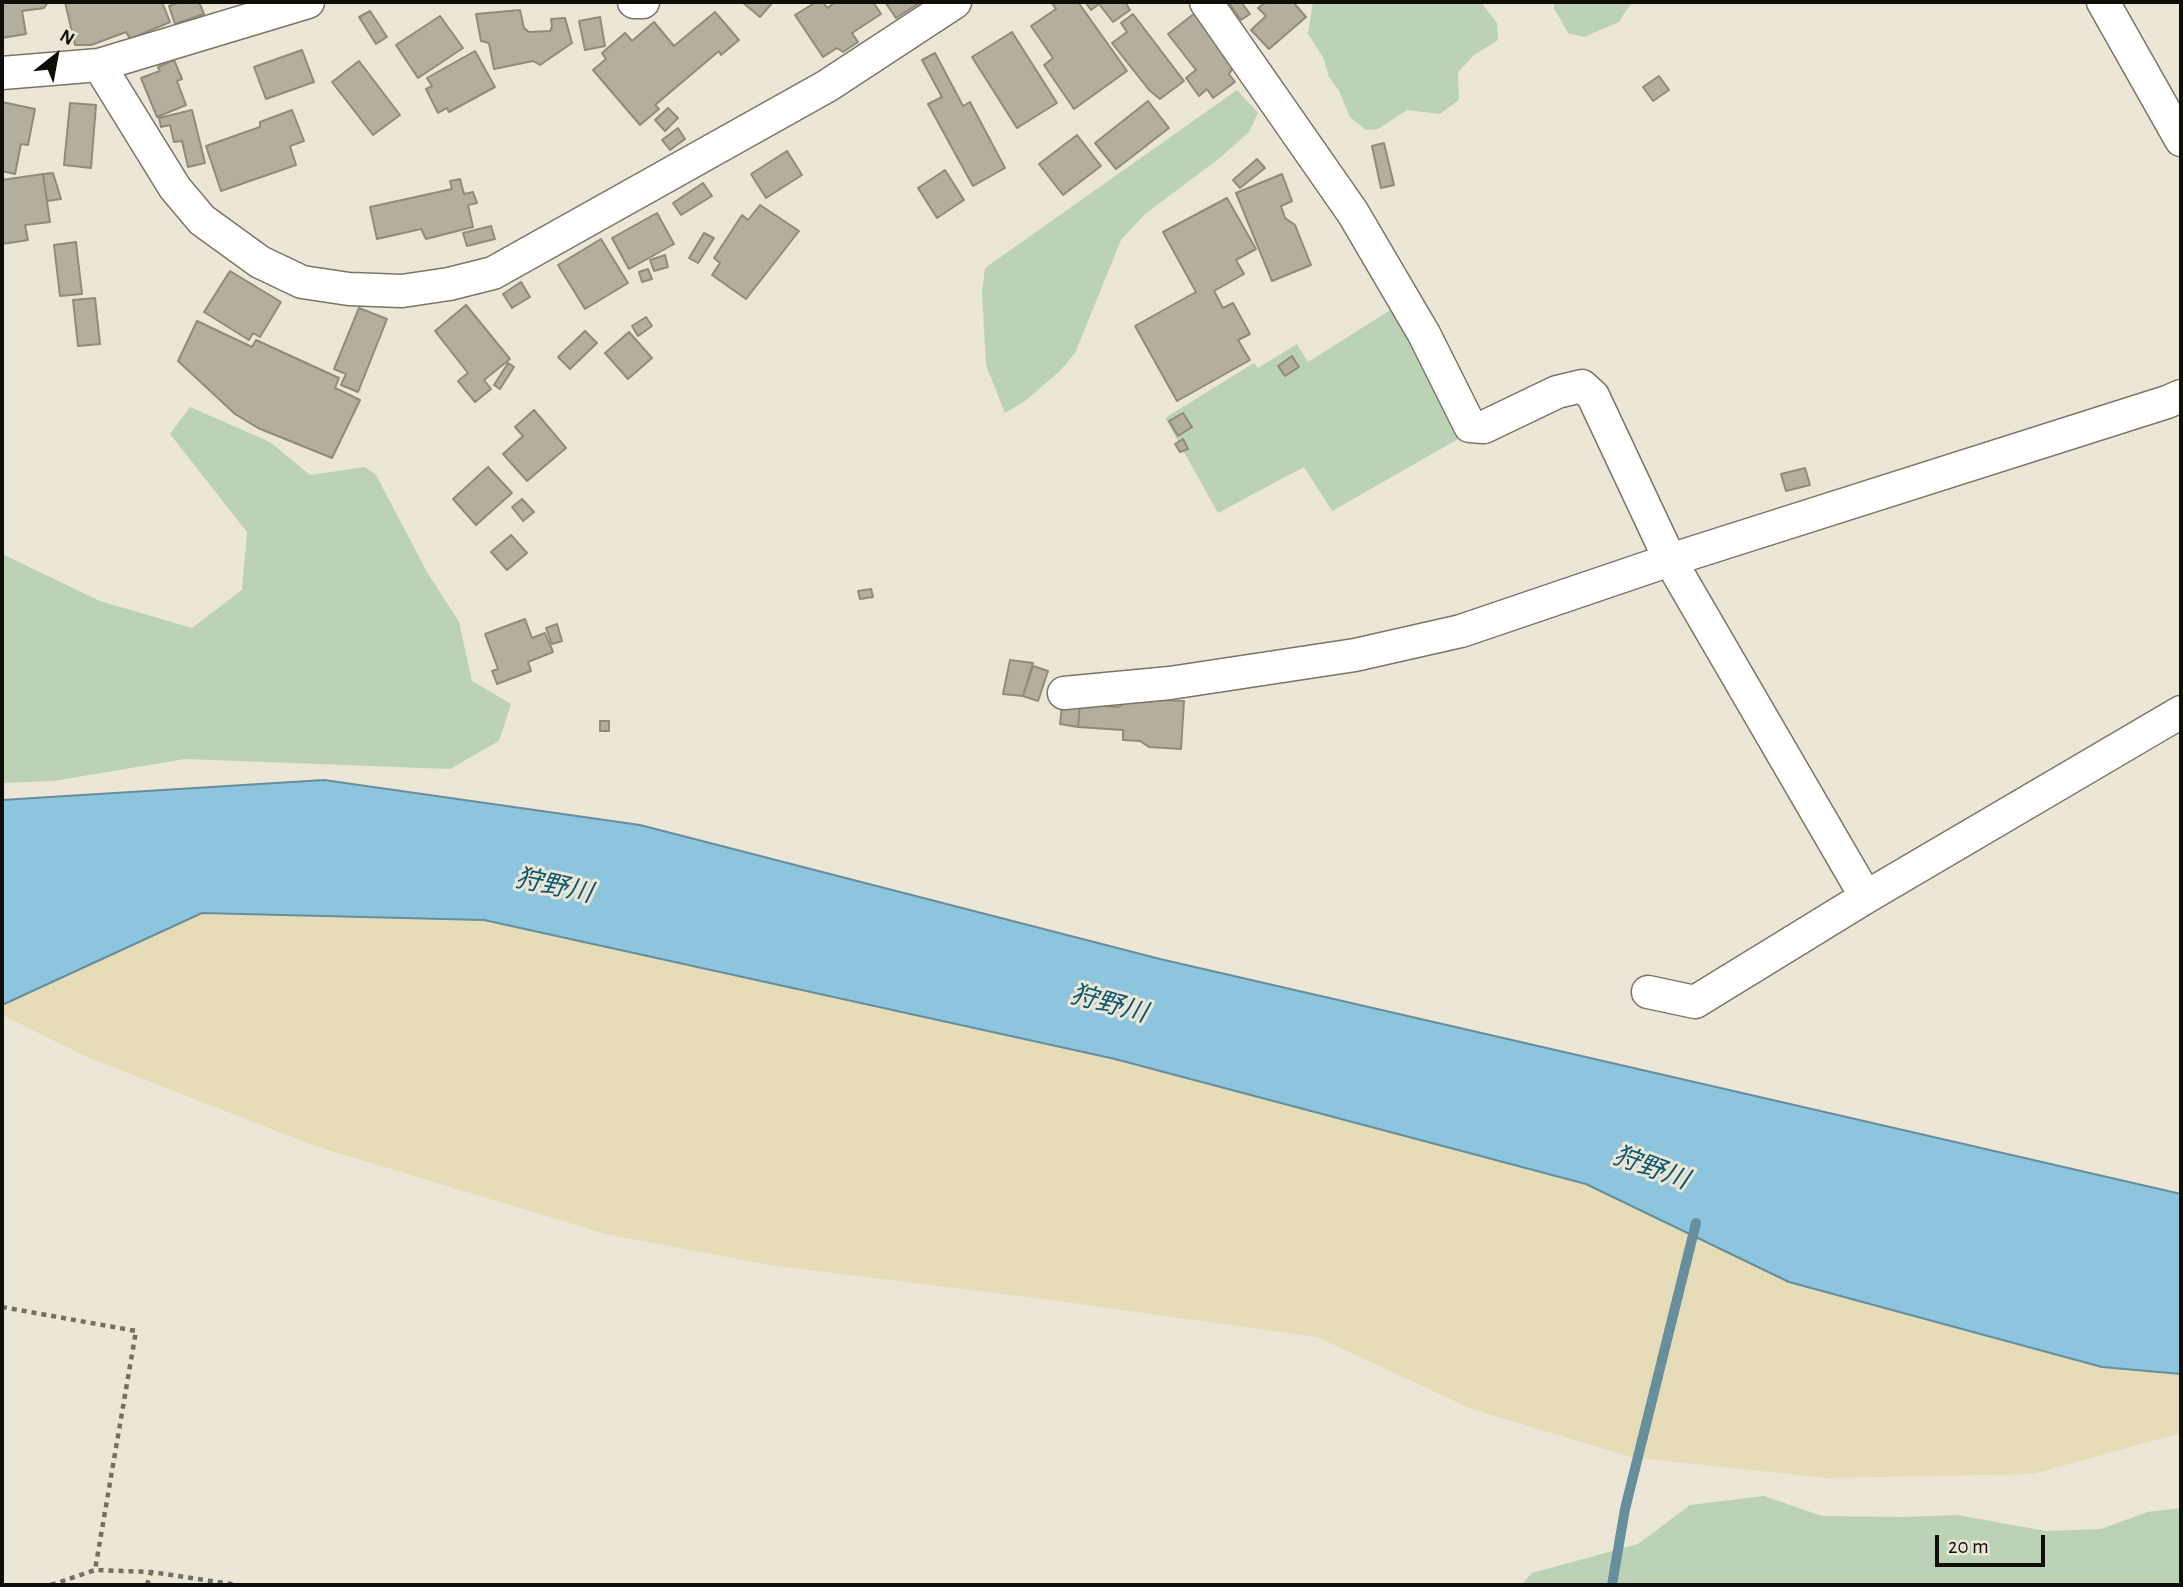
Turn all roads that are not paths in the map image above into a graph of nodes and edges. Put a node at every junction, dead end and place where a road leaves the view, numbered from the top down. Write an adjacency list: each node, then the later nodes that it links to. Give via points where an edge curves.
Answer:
1 (634, 2): 2 (street)
2 (643, 2)
3 (955, 2): 7 (street, via 827,86 493,273 402,291 302,282 260,262 202,220 175,188)
4 (1206, 2): 11 (street, via 1353,213 1424,334 1470,426 1485,427 1557,392 1583,386 1593,396)
5 (2103, 2): 9 (street)
6 (293, 3): 7 (street)
7 (99, 65): 8 (street)
8 (2, 72)
9 (2181, 140)
10 (2181, 396): 11 (street)
11 (1670, 560): 12 (street, via 1461,631 1355,655 1170,683); 14 (street)
12 (1063, 693)
13 (2181, 712): 14 (street)
14 (1866, 897): 15 (street, via 1695,1002)
15 (1648, 992)

